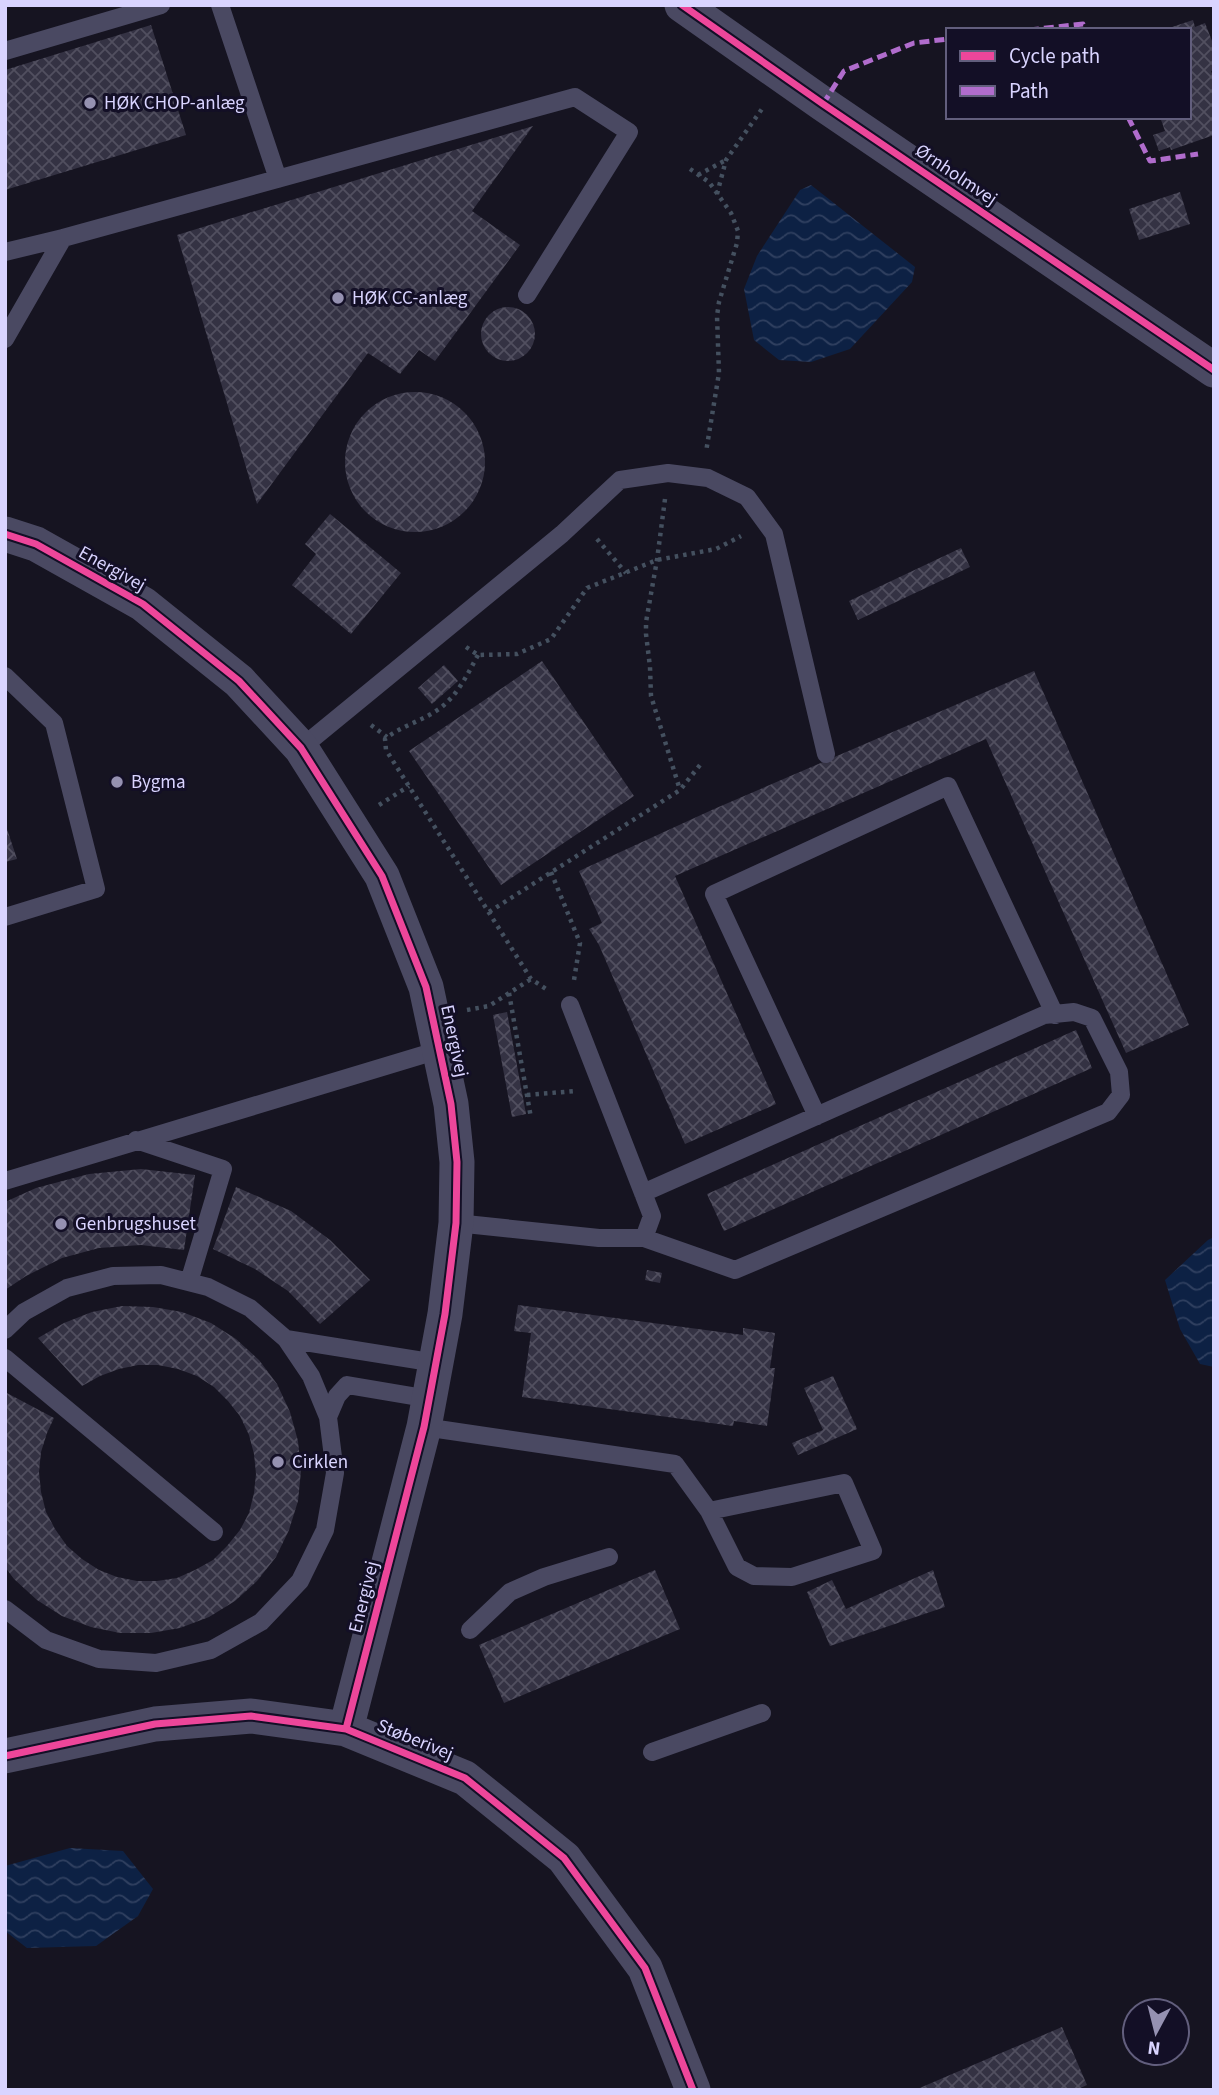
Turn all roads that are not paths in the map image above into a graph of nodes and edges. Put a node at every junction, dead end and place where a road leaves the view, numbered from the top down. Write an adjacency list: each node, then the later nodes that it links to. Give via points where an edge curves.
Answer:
1 (161, 5): 4 (lane)
2 (219, 5): 5 (lane)
3 (682, 5): 10 (street, Ørnholmvej)
4 (5, 51)
5 (278, 179): 6 (lane); 8 (lane, via 575,97 629,132)
6 (63, 238): 7 (lane); 9 (lane)
7 (5, 252)
8 (527, 296)
9 (5, 339)
10 (1214, 370)
11 (5, 534): 13 (street, Energivej, via 36,544 144,604 239,681)
12 (5, 676): 15 (lane, via 54,723 96,889)
13 (301, 748): 14 (lane, via 620,481 668,473 708,478 747,497 775,534); 18 (street, Energivej, via 382,876 426,987)
14 (827, 754)
15 (5, 916)
16 (570, 1005): 22 (lane)
17 (1055, 1014): 19 (lane); 19 (lane, via 948,786 714,894); 24 (lane, via 1092,1018 1119,1072 1121,1096 1108,1112 735,1270)
18 (439, 1050): 20 (lane); 23 (street, Energivej, via 457,1162)
19 (817, 1116): 22 (lane)
20 (135, 1140): 21 (lane); 25 (lane, via 223,1169)
21 (5, 1181)
22 (643, 1193): 24 (lane, via 653,1216)
23 (456, 1223): 24 (lane, via 599,1238); 29 (street, Energivej)
24 (644, 1238)
25 (189, 1282): 26 (lane, via 161,1275 113,1276 67,1288 24,1312); 27 (lane, via 250,1308)
26 (5, 1330)
27 (286, 1339): 29 (lane); 31 (lane, via 311,1376)
28 (5, 1358): 33 (lane)
29 (436, 1363): 30 (street, Energivej)
30 (427, 1413): 31 (lane, via 348,1385 337,1395); 32 (lane, via 674,1464); 38 (street, Energivej)
31 (328, 1417): 35 (lane, via 335,1473 326,1530 300,1581 261,1622 211,1650 156,1663 99,1659 78,1652 46,1640)
32 (709, 1511): 32 (lane, via 737,1567 754,1576 792,1577 873,1551 844,1483)
33 (214, 1532)
34 (608, 1557): 36 (lane, via 510,1592)
35 (5, 1609)
36 (470, 1630)
37 (762, 1713): 39 (lane)
38 (346, 1729): 40 (street, Støberivej, via 251,1716 155,1724); 41 (street, Støberivej, via 465,1778 564,1858 645,1968)
39 (652, 1752)
40 (5, 1756)
41 (693, 2090)

